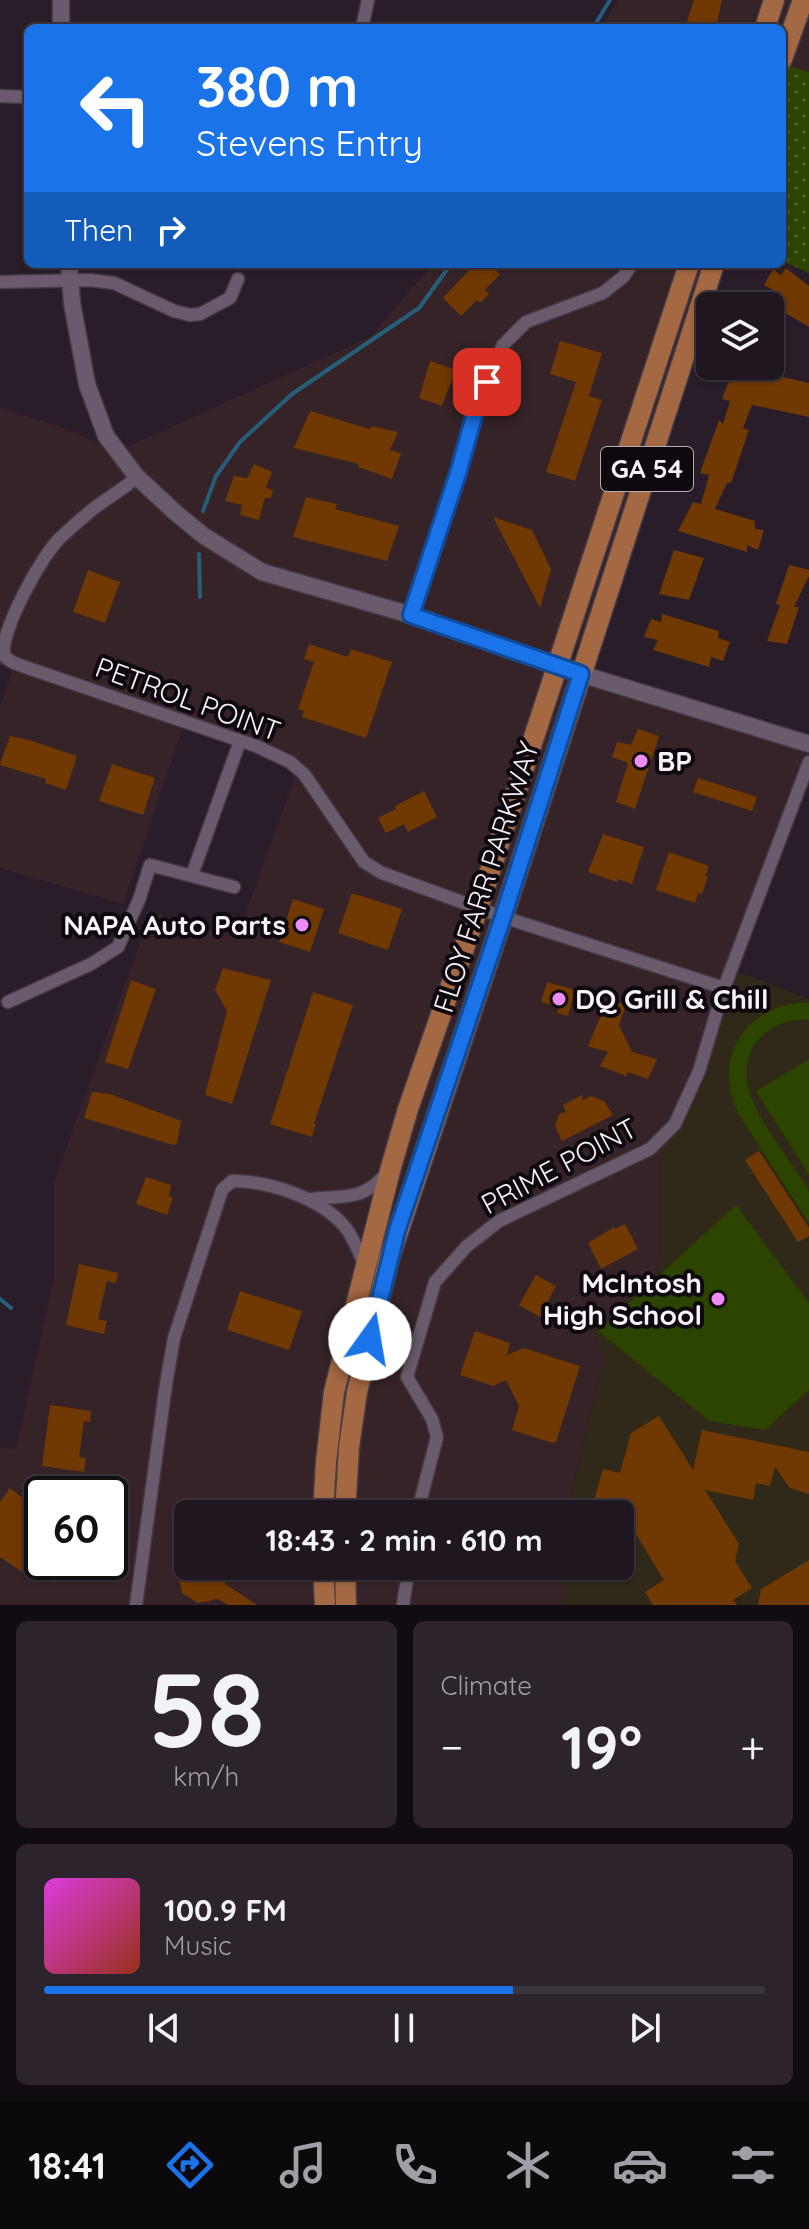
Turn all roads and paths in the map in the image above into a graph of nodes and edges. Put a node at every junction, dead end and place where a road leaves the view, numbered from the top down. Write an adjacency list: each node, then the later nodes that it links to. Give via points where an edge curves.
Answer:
1 (61, 0): 5 (street)
2 (368, 0): 6 (street)
3 (774, 0): 7 (main road)
4 (803, 0): 8 (main road)
5 (61, 24)
6 (363, 24)
7 (766, 24)
8 (786, 48)
9 (0, 96): 10 (street)
10 (24, 97)
11 (629, 268): 18 (street, via 603,293 526,322 503,345 479,398)
12 (688, 268): 20 (main road, FLOY FARR PARKWAY / GA 54)
13 (713, 268): 21 (main road, FLOY FARR PARKWAY / GA 54)
14 (70, 272): 15 (street, via 114,283 190,315 230,298); 16 (street); 17 (street, via 87,384 106,436)
15 (238, 279)
16 (0, 282)
17 (137, 477): 18 (street, via 204,536 262,572); 19 (street, via 48,552 9,612 1,633)
18 (411, 615): 20 (street)
19 (2, 653): 22 (street, PETROL POINT, via 25,667)
20 (556, 666): 21 (street); 27 (main road, FLOY FARR PARKWAY)
21 (581, 674): 23 (street); 28 (main road, FLOY FARR PARKWAY / GA 54)
22 (240, 741): 25 (street); 27 (street, PETROL POINT, via 290,762 304,774 364,862)
23 (809, 744)
24 (809, 762): 29 (street, PRIME POINT)
25 (192, 875): 26 (street); 30 (street, via 150,865 118,947)
26 (234, 887)
27 (478, 908): 28 (street, PETROL POINT); 31 (main road, FLOY FARR PARKWAY)
28 (503, 917): 29 (street, PETROL POINT); 35 (main road, FLOY FARR PARKWAY / GA 54, via 389,1259 357,1392)
29 (724, 988): 36 (street, PRIME POINT, via 699,1071 675,1124 650,1149 499,1221 435,1282 407,1377 437,1437)
30 (8, 1002)
31 (391, 1167): 32 (street, via 372,1189); 33 (main road, FLOY FARR PARKWAY)
32 (310, 1199): 33 (street, via 345,1226); 40 (street, via 250,1181 232,1181 222,1190 174,1338)
33 (365, 1266): 34 (main road, FLOY FARR PARKWAY, via 334,1392)
34 (324, 1500)
35 (346, 1500)
36 (421, 1500)
37 (324, 1580): 41 (main road)
38 (345, 1580): 42 (main road)
39 (407, 1580): 43 (street)
40 (136, 1605)
41 (325, 1605)
42 (346, 1605)
43 (403, 1605)

